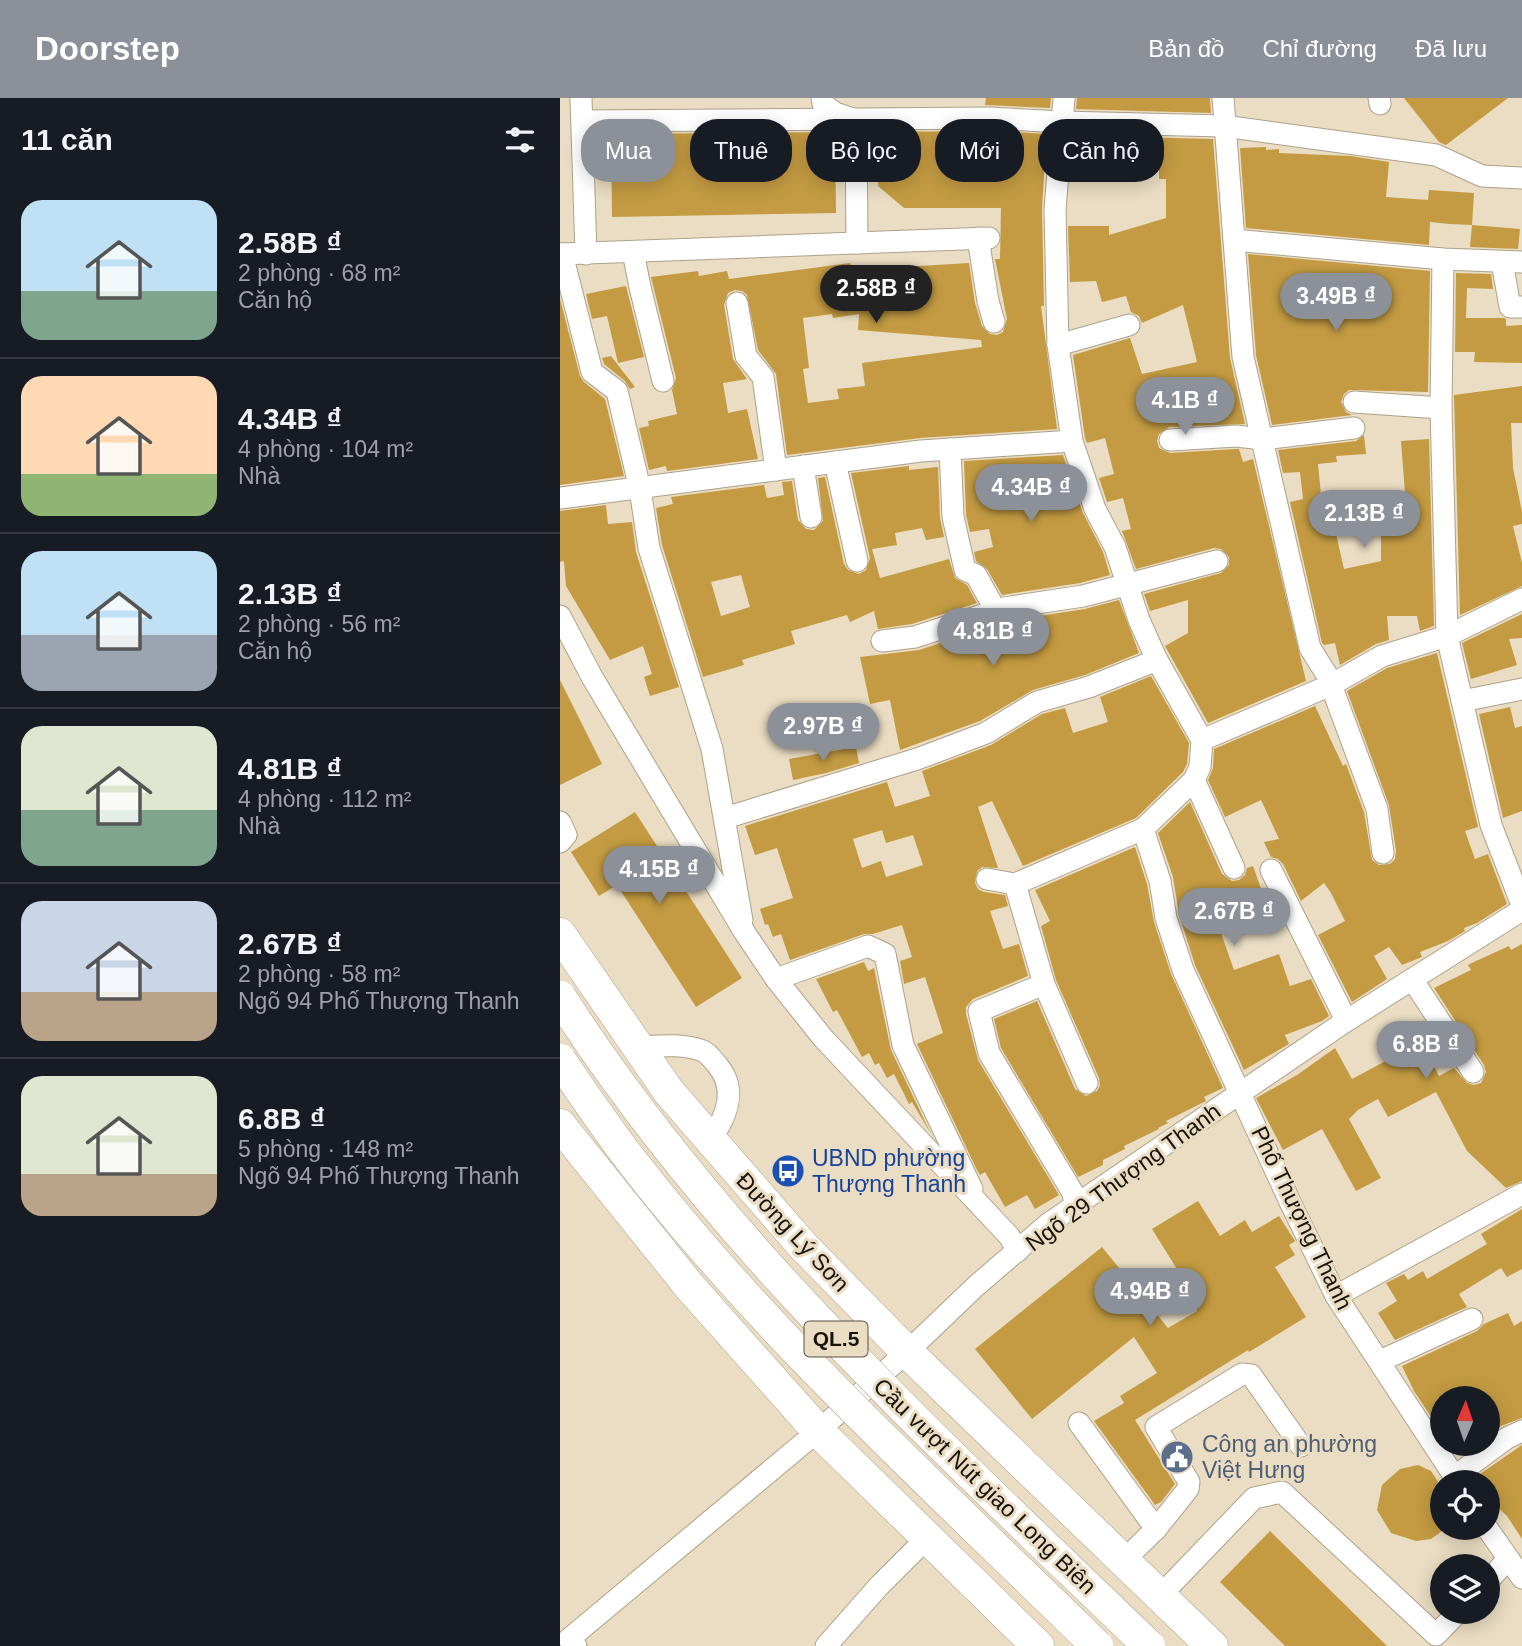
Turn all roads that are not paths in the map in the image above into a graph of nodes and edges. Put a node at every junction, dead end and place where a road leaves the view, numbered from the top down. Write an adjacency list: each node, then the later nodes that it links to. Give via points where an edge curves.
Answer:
1 (581, 98): 5 (street)
2 (822, 98): 6 (street, via 835,113)
3 (1064, 98): 8 (street)
4 (1223, 98): 13 (street)
5 (582, 119)
6 (853, 119)
7 (921, 119): 11 (street)
8 (1062, 119)
9 (806, 120): 10 (street)
10 (676, 121)
11 (1038, 121)
12 (1164, 125): 13 (street)
13 (1224, 126): 14 (street, via 1436,155 1482,176); 18 (street)
14 (1522, 178)
15 (584, 182): 22 (street)
16 (857, 182): 19 (street)
17 (1057, 182): 29 (street)
18 (1234, 240): 23 (street); 34 (street, via 1243,357)
19 (857, 243): 20 (street); 27 (street, via 983,238)
20 (633, 252): 22 (street); 30 (street)
21 (561, 254): 22 (street); 41 (street, via 592,372 617,391)
22 (586, 254)
23 (1443, 259): 24 (street); 32 (street)
24 (1512, 262): 26 (street, via 1510,307)
25 (737, 303): 40 (street, via 746,356 763,377)
26 (1522, 307)
27 (994, 321)
28 (1129, 325): 29 (street)
29 (1058, 345): 36 (street)
30 (663, 381)
31 (1354, 402): 32 (street)
32 (1441, 408): 50 (street)
33 (1354, 428): 34 (street)
34 (1263, 439): 35 (street); 53 (street, via 1310,648)
35 (1170, 440)
36 (1072, 441): 37 (street); 46 (street, via 1094,509 1115,547)
37 (950, 449): 38 (street); 48 (street, via 953,517 965,570 976,575)
38 (835, 462): 39 (street); 44 (street)
39 (803, 466): 40 (street); 43 (street)
40 (776, 470): 41 (street)
41 (640, 489): 42 (street); 58 (street, via 649,548 712,748)
42 (560, 498)
43 (811, 517)
44 (857, 561)
45 (1217, 561): 46 (street)
46 (1128, 586): 48 (street); 52 (street)
47 (1522, 599): 50 (street)
48 (996, 611): 51 (street, via 915,637)
49 (560, 616): 69 (street)
50 (1447, 636): 53 (street, via 1382,656); 55 (street)
51 (882, 641)
52 (1157, 660): 56 (street); 58 (street, via 1037,702 986,733 917,759)
53 (1332, 684): 56 (street); 62 (street, via 1377,809)
54 (1522, 688): 55 (street)
55 (1462, 701): 67 (street, via 1491,825)
56 (1202, 740): 57 (street)
57 (1194, 780): 60 (street); 63 (street)
58 (725, 818): 69 (street)
59 (560, 822): 61 (street, via 566,835)
60 (1143, 829): 66 (street); 80 (street, Phố Thượng Thanh, via 1183,970)
61 (560, 842)
62 (1383, 853)
63 (1234, 868)
64 (1271, 870): 75 (street, via 1343,1014)
65 (987, 879): 66 (street)
66 (1014, 884): 73 (street)
67 (1522, 905)
68 (1522, 910): 72 (street, Ngõ 29 Thượng Thanh)
69 (744, 933): 71 (street)
70 (560, 934): 76 (highway, Đường Lý Sơn / QL.5)
71 (776, 979): 84 (street, via 823,1038); 84 (street, via 868,946 885,954 903,1045)
72 (1412, 979): 75 (street, Ngõ 29 Thượng Thanh); 78 (street)
73 (1044, 984): 79 (street); 85 (street, via 979,1011 989,1052 1073,1193)
74 (560, 997): 114 (highway, Cầu vượt Nút giao Long Biên / QL.5, bridge, via 642,1117 803,1304 893,1399)
75 (1343, 1023): 80 (street, Ngõ 29 Thượng Thanh)
76 (638, 1047): 82 (highway, Đường Lý Sơn / QL.5); 82 (street, via 703,1051 724,1073 727,1110)
77 (560, 1060): 113 (highway, Cầu vượt Nút giao Long Biên / QL.5, bridge, via 633,1163 722,1268 817,1370)
78 (1473, 1072)
79 (1087, 1083)
80 (1241, 1092): 85 (street, Ngõ 29 Thượng Thanh); 88 (street, Phố Thượng Thanh)
81 (560, 1125): 90 (highway, via 690,1287)
82 (710, 1140): 87 (highway, Đường Lý Sơn / QL.5)
83 (1522, 1194): 88 (street)
84 (979, 1205): 86 (street)
85 (1075, 1206): 86 (street, Ngõ 29 Thượng Thanh)
86 (1018, 1251): 91 (street, Ngõ 29 Thượng Thanh)
87 (851, 1295): 90 (highway, via 837,1323 813,1346 787,1354); 91 (highway, Đường Lý Sơn / QL.5)
88 (1336, 1296): 92 (street, Phố Thượng Thanh)
89 (1472, 1319): 92 (street)
90 (749, 1351): 94 (highway)
91 (907, 1352): 94 (street, Ngõ 29 Thượng Thanh); 96 (highway, Đường Lý Sơn / QL.5)
92 (1380, 1362): 98 (street, Phố Thượng Thanh)
93 (1079, 1423): 100 (street)
94 (818, 1431): 101 (highway); 110 (street, Ngõ 29 Thượng Thanh)
95 (1522, 1431): 99 (street)
96 (999, 1442): 101 (highway); 104 (highway, Đường Lý Sơn / QL.5)
97 (1301, 1446): 100 (street, via 1251,1374 1242,1374 1156,1427 1189,1482)
98 (1450, 1470)
99 (1467, 1470)
100 (1156, 1529): 104 (street)
101 (919, 1530): 111 (street, via 879,1586); 112 (highway)
102 (1495, 1540): 103 (street)
103 (1508, 1559): 105 (street); 106 (street)
104 (1123, 1560): 107 (highway, Đường Lý Sơn / QL.5)
105 (1500, 1568)
106 (1522, 1578)
107 (1160, 1596): 109 (street, via 1254,1498 1282,1492); 115 (highway, Đường Lý Sơn / QL.5)
108 (1449, 1624): 109 (street)
109 (1436, 1642)
110 (572, 1643)
111 (826, 1646)
112 (1038, 1646)
113 (1097, 1646)
114 (1149, 1646)
115 (1212, 1646)

